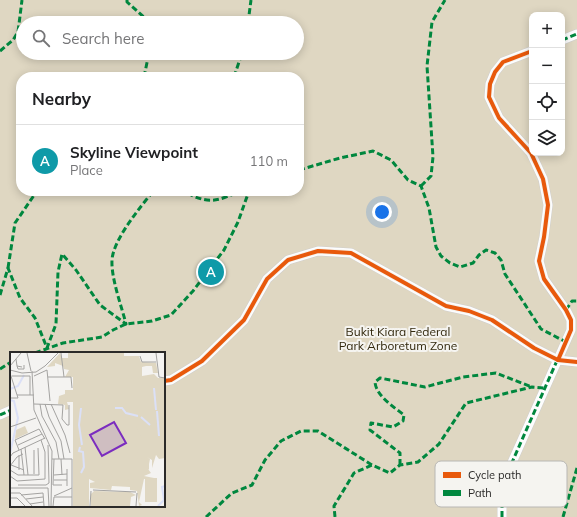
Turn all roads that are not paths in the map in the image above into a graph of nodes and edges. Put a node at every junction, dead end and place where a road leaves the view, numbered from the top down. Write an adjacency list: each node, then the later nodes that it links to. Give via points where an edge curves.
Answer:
1 (577, 34): 2 (street)
2 (565, 39)
3 (529, 52): 4 (street, via 503,62 490,84 490,97 499,118 531,153 543,179 548,205 539,261 544,279 571,320 570,330)
4 (558, 360): 5 (street); 6 (street, via 534,348 492,320 446,306 351,253 318,251 288,260 267,279 244,320 202,361); 9 (street)
5 (577, 362)
6 (165, 381)
7 (10, 410): 8 (street)
8 (0, 415)
9 (513, 461)

